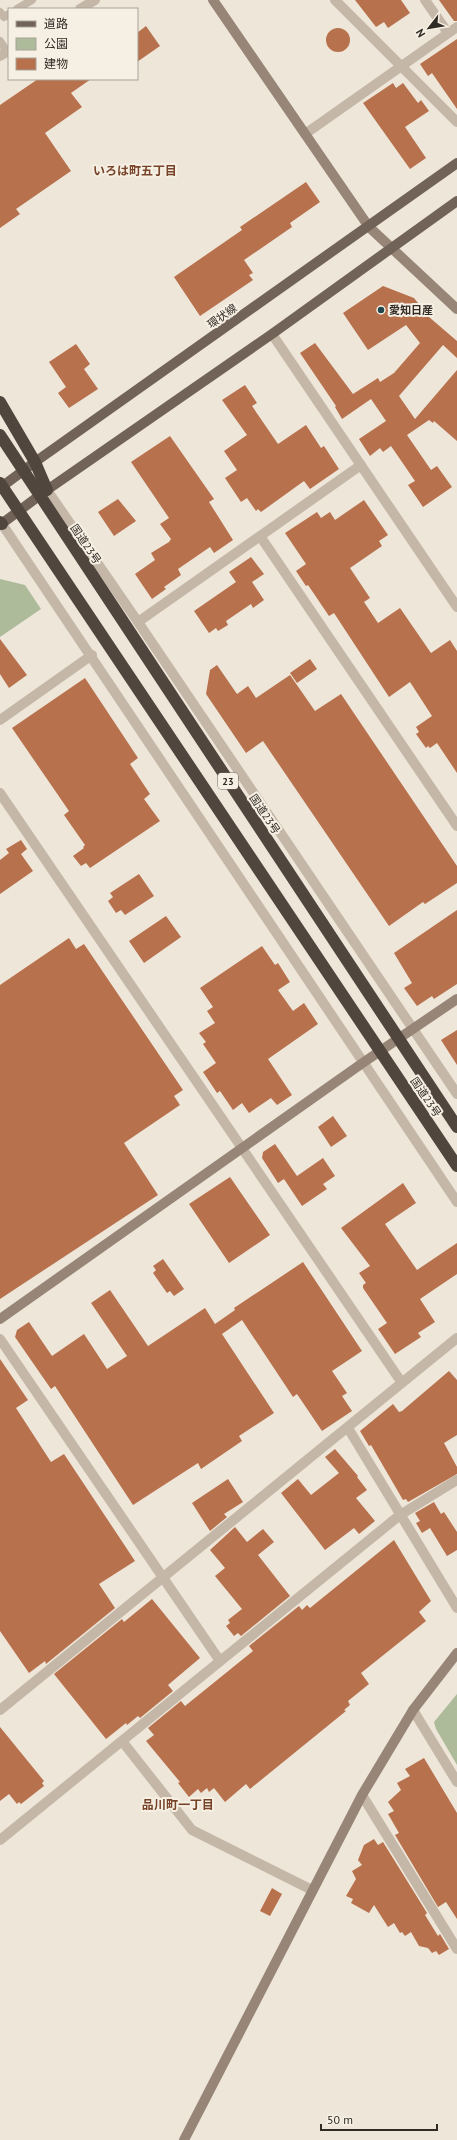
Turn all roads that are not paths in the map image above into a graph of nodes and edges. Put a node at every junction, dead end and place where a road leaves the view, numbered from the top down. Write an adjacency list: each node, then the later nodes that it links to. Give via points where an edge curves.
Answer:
1 (32, 0): 6 (lane)
2 (95, 0): 7 (street)
3 (213, 0): 16 (street)
4 (334, 0): 14 (street)
5 (425, 0): 11 (street)
6 (19, 8)
7 (82, 8)
8 (0, 12): 9 (lane, via 4,17)
9 (8, 15)
10 (457, 27): 11 (street)
11 (448, 33): 14 (street)
12 (0, 41): 13 (lane)
13 (5, 53)
14 (401, 66): 15 (street); 16 (street)
15 (457, 122)
16 (305, 134): 19 (street)
17 (457, 163): 19 (main road, 環状線)
18 (457, 201): 20 (main road)
19 (369, 227): 20 (street); 25 (main road, 環状線)
20 (390, 248): 21 (street); 22 (main road)
21 (457, 309)
22 (272, 334): 26 (street); 29 (main road)
23 (0, 402): 25 (highway)
24 (0, 435): 42 (highway, 国道23号 / 23, bridge)
25 (34, 462): 28 (main road, 環状線); 29 (highway)
26 (361, 465): 31 (street); 32 (street)
27 (0, 483): 44 (highway, 国道23号 / 23, bridge)
28 (0, 488)
29 (47, 490): 30 (main road); 33 (street)
30 (1, 524): 34 (street)
31 (260, 536): 33 (street); 37 (street)
32 (457, 605)
33 (138, 622): 39 (street)
34 (92, 655): 35 (street); 40 (street)
35 (0, 720)
36 (0, 792): 43 (street)
37 (457, 826)
38 (457, 999): 39 (street)
39 (413, 1030): 40 (street); 41 (street)
40 (364, 1062): 43 (street); 45 (street)
41 (457, 1094)
42 (457, 1127)
43 (241, 1148): 46 (street); 49 (street)
44 (457, 1166)
45 (457, 1202)
46 (0, 1319)
47 (457, 1338): 49 (street)
48 (0, 1339): 53 (street)
49 (402, 1384): 50 (street)
50 (348, 1428): 52 (street); 53 (street)
51 (457, 1480): 52 (street)
52 (400, 1515): 54 (street); 56 (street)
53 (162, 1578): 56 (street); 57 (street)
54 (457, 1608)
55 (457, 1653): 58 (street)
56 (220, 1661): 59 (street)
57 (0, 1710)
58 (413, 1710): 60 (street); 61 (street)
59 (122, 1741): 62 (street); 63 (street, via 192,1830)
60 (457, 1782)
61 (362, 1795): 63 (street); 64 (street)
62 (1, 1837)
63 (312, 1890): 65 (street)
64 (457, 1949)
65 (184, 2140)

